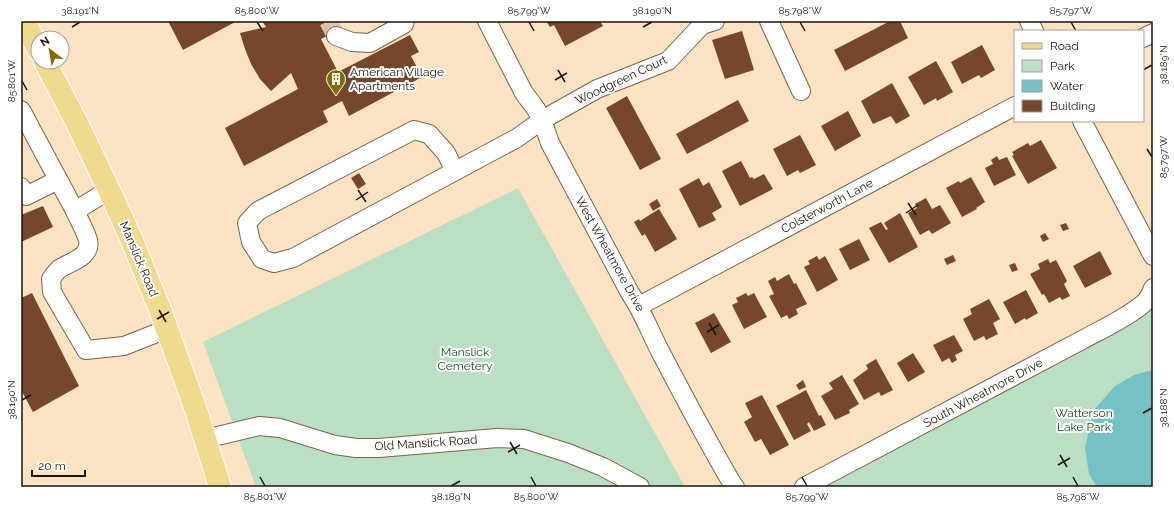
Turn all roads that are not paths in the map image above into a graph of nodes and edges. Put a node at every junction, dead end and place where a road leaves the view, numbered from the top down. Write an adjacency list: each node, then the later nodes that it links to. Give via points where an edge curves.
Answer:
1 (24, 21): 8 (main road)
2 (405, 21): 10 (street, via 404,24 370,42 352,42)
3 (486, 21): 16 (street, West Wheatmore Drive, via 524,93)
4 (715, 21): 16 (street, Woodgreen Court, via 702,25 668,61 597,89)
5 (769, 21): 13 (street)
6 (1029, 21): 7 (street)
7 (1034, 30)
8 (30, 33)
9 (1153, 33): 11 (street)
10 (336, 36)
11 (1144, 38)
12 (49, 70): 21 (main road, Manslick Road)
13 (801, 90)
14 (1014, 107): 25 (street, Colsterworth Lane)
15 (21, 110): 19 (street)
16 (542, 120): 18 (street, Woodgreen Court, via 517,138); 25 (street, West Wheatmore Drive, via 554,150)
17 (1083, 122): 23 (street)
18 (455, 171): 18 (street, Woodgreen Court, via 293,258 274,263 262,259 251,242 247,223 258,211 414,130 429,134 446,153)
19 (58, 180): 20 (street, via 26,196); 22 (street)
20 (21, 187)
21 (109, 190): 22 (street); 26 (main road, Manslick Road)
22 (75, 211): 26 (street, via 88,241 87,251 57,271 51,279 52,292 86,350 124,346)
23 (1153, 256)
24 (1153, 288): 31 (street, South Wheatmore Drive, via 1144,304 1127,315)
25 (639, 306): 30 (street, West Wheatmore Drive, via 708,443)
26 (167, 329): 27 (main road, Manslick Road)
27 (205, 439): 28 (main road, Manslick Road); 29 (street, Old Manslick Road, via 259,426 280,428 335,445 356,448 497,438 524,439 603,467)
28 (220, 487)
29 (640, 487)
30 (735, 487)
31 (804, 487)

